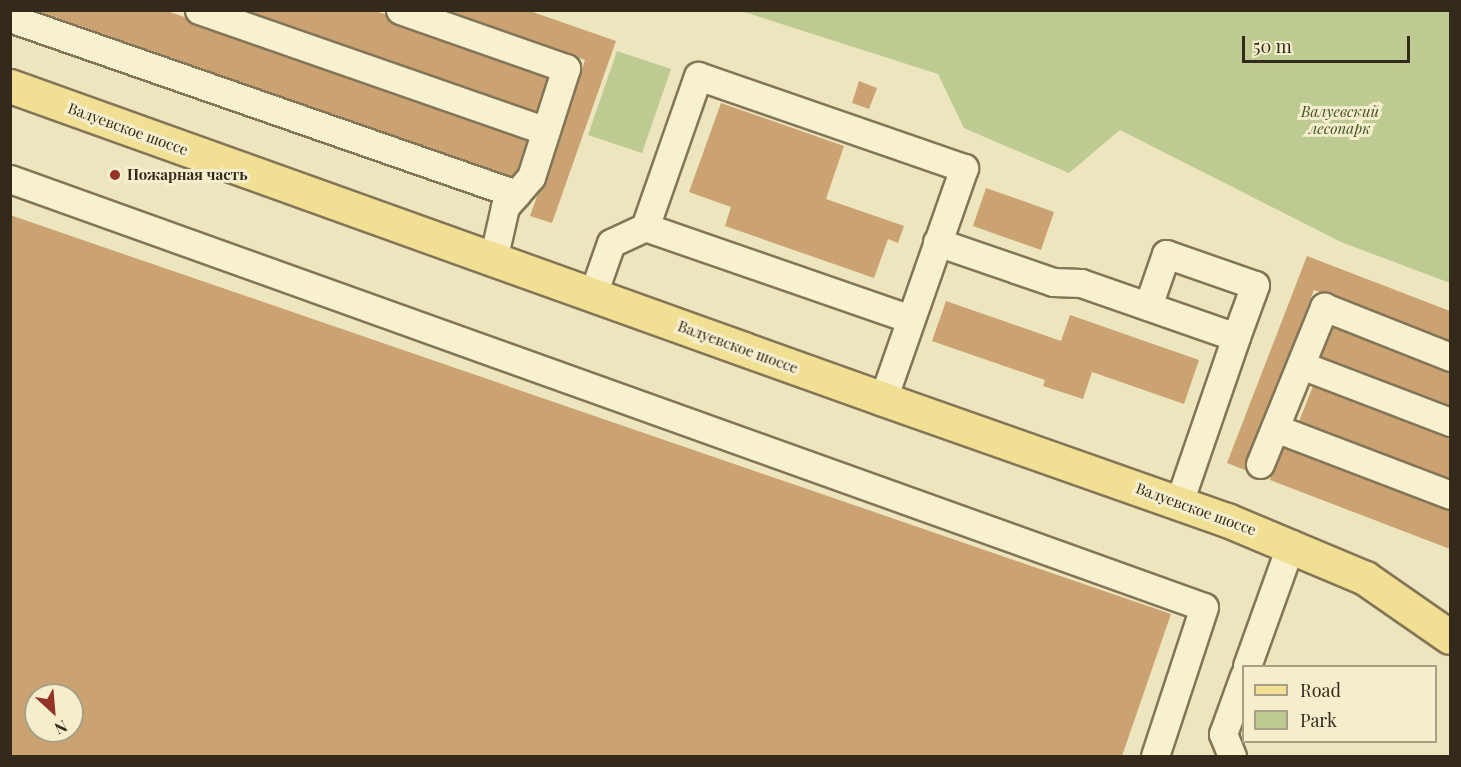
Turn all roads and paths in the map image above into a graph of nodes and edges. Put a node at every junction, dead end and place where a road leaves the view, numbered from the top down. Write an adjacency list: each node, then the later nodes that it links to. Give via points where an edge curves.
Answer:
1 (199, 10): 5 (lane)
2 (400, 10): 5 (lane, via 567,68)
3 (10, 18): 7 (lane)
4 (10, 86): 10 (main road, Валуевское шоссе)
5 (546, 131): 7 (lane, via 531,177)
6 (10, 179): 27 (lane, via 1204,607)
7 (516, 194): 10 (lane, via 505,207)
8 (645, 227): 9 (lane, via 698,76 963,168); 11 (lane, via 611,243); 13 (lane)
9 (938, 242): 12 (lane, via 1053,282 1081,283); 13 (lane)
10 (494, 260): 11 (main road, Валуевское шоссе)
11 (594, 294): 17 (main road, Валуевское шоссе)
12 (1148, 306): 14 (lane); 14 (lane, via 1166,254 1255,285)
13 (911, 319): 17 (lane)
14 (1236, 337): 22 (lane)
15 (1450, 357): 16 (lane, via 1324,307)
16 (1300, 365): 18 (lane); 19 (lane)
17 (883, 399): 22 (main road, Валуевское шоссе)
18 (1450, 422)
19 (1275, 428): 20 (lane); 21 (lane)
20 (1260, 464)
21 (1450, 495)
22 (1179, 503): 23 (main road, Валуевское шоссе)
23 (1291, 544): 24 (main road, Валуевское шоссе, via 1365,578); 25 (lane)
24 (1450, 637)
25 (1247, 665)
26 (1242, 682): 28 (lane, via 1223,734)
27 (1155, 756)
28 (1232, 756)

